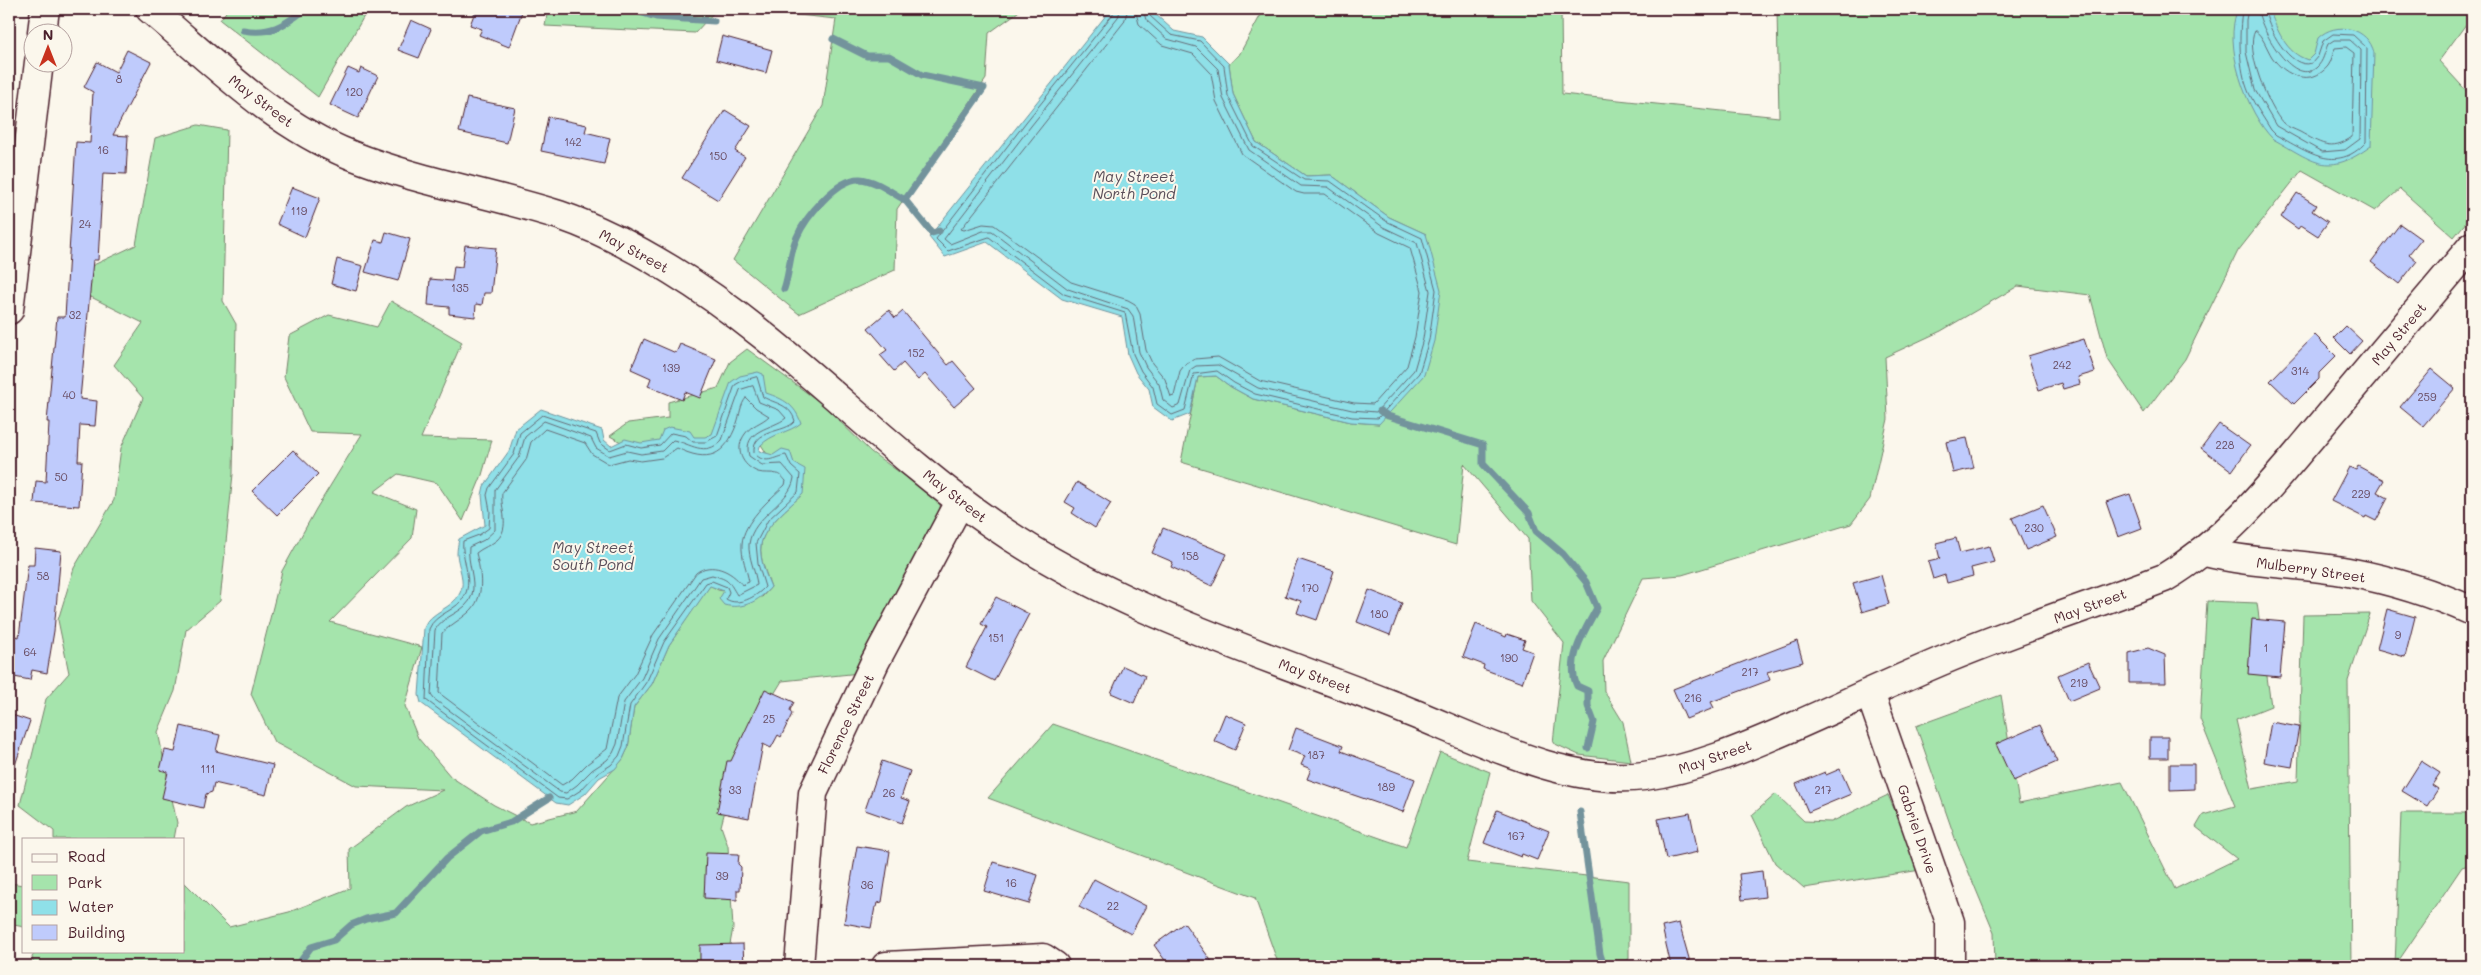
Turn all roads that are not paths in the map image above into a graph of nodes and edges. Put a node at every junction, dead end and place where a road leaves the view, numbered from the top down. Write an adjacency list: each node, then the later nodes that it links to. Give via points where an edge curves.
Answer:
1 (45, 9): 3 (street)
2 (150, 9): 7 (street, May Street, via 244,90 288,123 326,143 386,168 563,216 668,267 757,330)
3 (43, 22)
4 (38, 72): 6 (street)
5 (2472, 246): 8 (street, May Street, via 2281,472 2238,521)
6 (9, 310)
7 (960, 502): 10 (street, May Street, via 1042,557 1110,593 1230,644 1526,758 1563,769 1602,776 1638,777 1674,771 1765,739); 11 (street, Florence Street, via 875,662 813,793)
8 (2205, 552): 9 (street, Mulberry Street, via 2236,560 2348,572 2451,601); 10 (street, May Street, via 2164,578 1984,644)
9 (2472, 611)
10 (1870, 693): 14 (street, Gabriel Drive, via 1950,922)
11 (799, 966)
12 (886, 966): 13 (street, via 1043,958)
13 (1055, 966)
14 (1950, 966)

